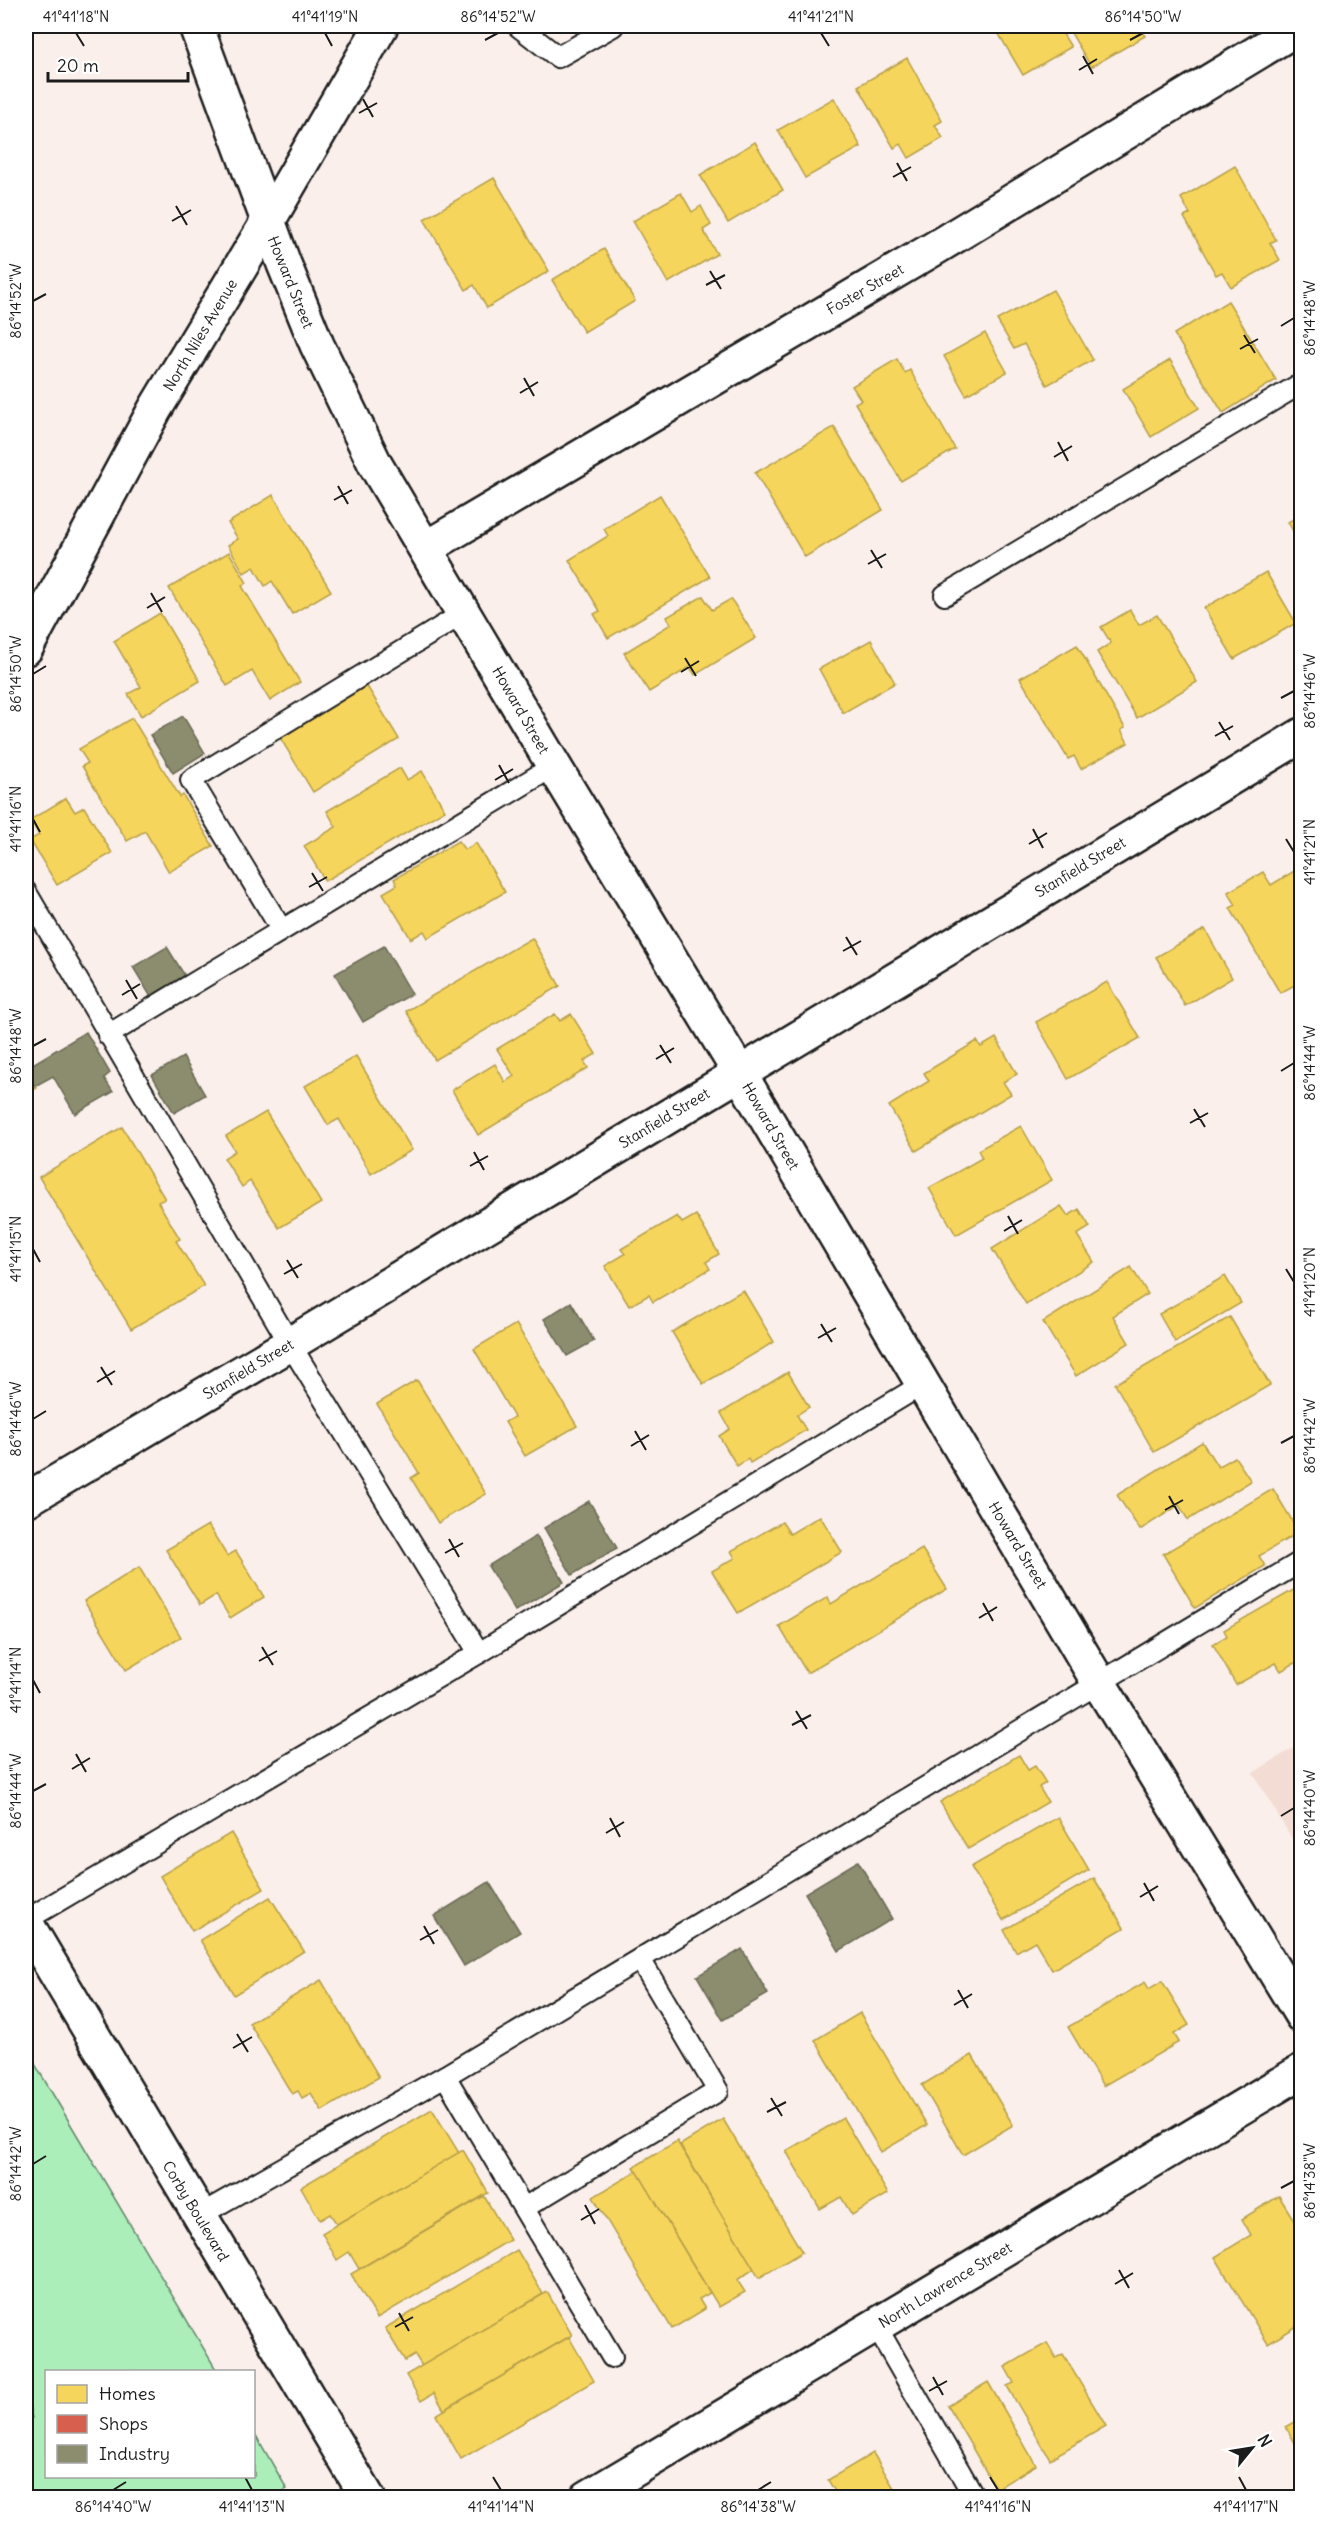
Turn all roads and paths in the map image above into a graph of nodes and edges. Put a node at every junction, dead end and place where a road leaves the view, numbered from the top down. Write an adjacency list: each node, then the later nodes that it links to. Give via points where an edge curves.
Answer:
1 (196, 26): 6 (street, Howard Street)
2 (381, 26): 6 (street, North Niles Avenue)
3 (518, 26): 4 (lane, via 558,57)
4 (613, 26)
5 (1301, 26): 8 (street, Foster Street, via 935,248)
6 (267, 223): 8 (street, Howard Street, via 317,345 376,466); 11 (street, North Niles Avenue, via 155,409)
7 (1302, 383): 9 (lane)
8 (426, 548): 10 (street, Howard Street)
9 (945, 595)
10 (464, 613): 13 (street, Howard Street); 15 (lane, via 191,780)
11 (26, 648)
12 (1302, 735): 17 (street, Stanfield Street)
13 (554, 766): 15 (lane); 17 (street, Howard Street)
14 (26, 892): 16 (lane)
15 (281, 929): 16 (lane)
16 (108, 1035): 18 (lane)
17 (739, 1072): 18 (street, Stanfield Street); 19 (street, Howard Street)
18 (290, 1344): 20 (street, Stanfield Street); 22 (lane)
19 (923, 1384): 22 (lane); 23 (street, Howard Street)
20 (26, 1500)
21 (1302, 1561): 23 (lane)
22 (479, 1653): 24 (lane)
23 (1099, 1683): 25 (lane); 26 (street, Howard Street)
24 (26, 1921): 30 (street, Corby Boulevard)
25 (640, 1959): 28 (lane); 29 (lane, via 718,2091)
26 (1302, 2016)
27 (1302, 2071): 31 (street, North Lawrence Street)
28 (445, 2076): 29 (lane); 30 (lane)
29 (524, 2208): 32 (lane)
30 (198, 2216): 33 (street, Corby Boulevard)
31 (876, 2326): 34 (street, North Lawrence Street); 35 (lane)
32 (612, 2357)
33 (368, 2498)
34 (587, 2498)
35 (975, 2498)

